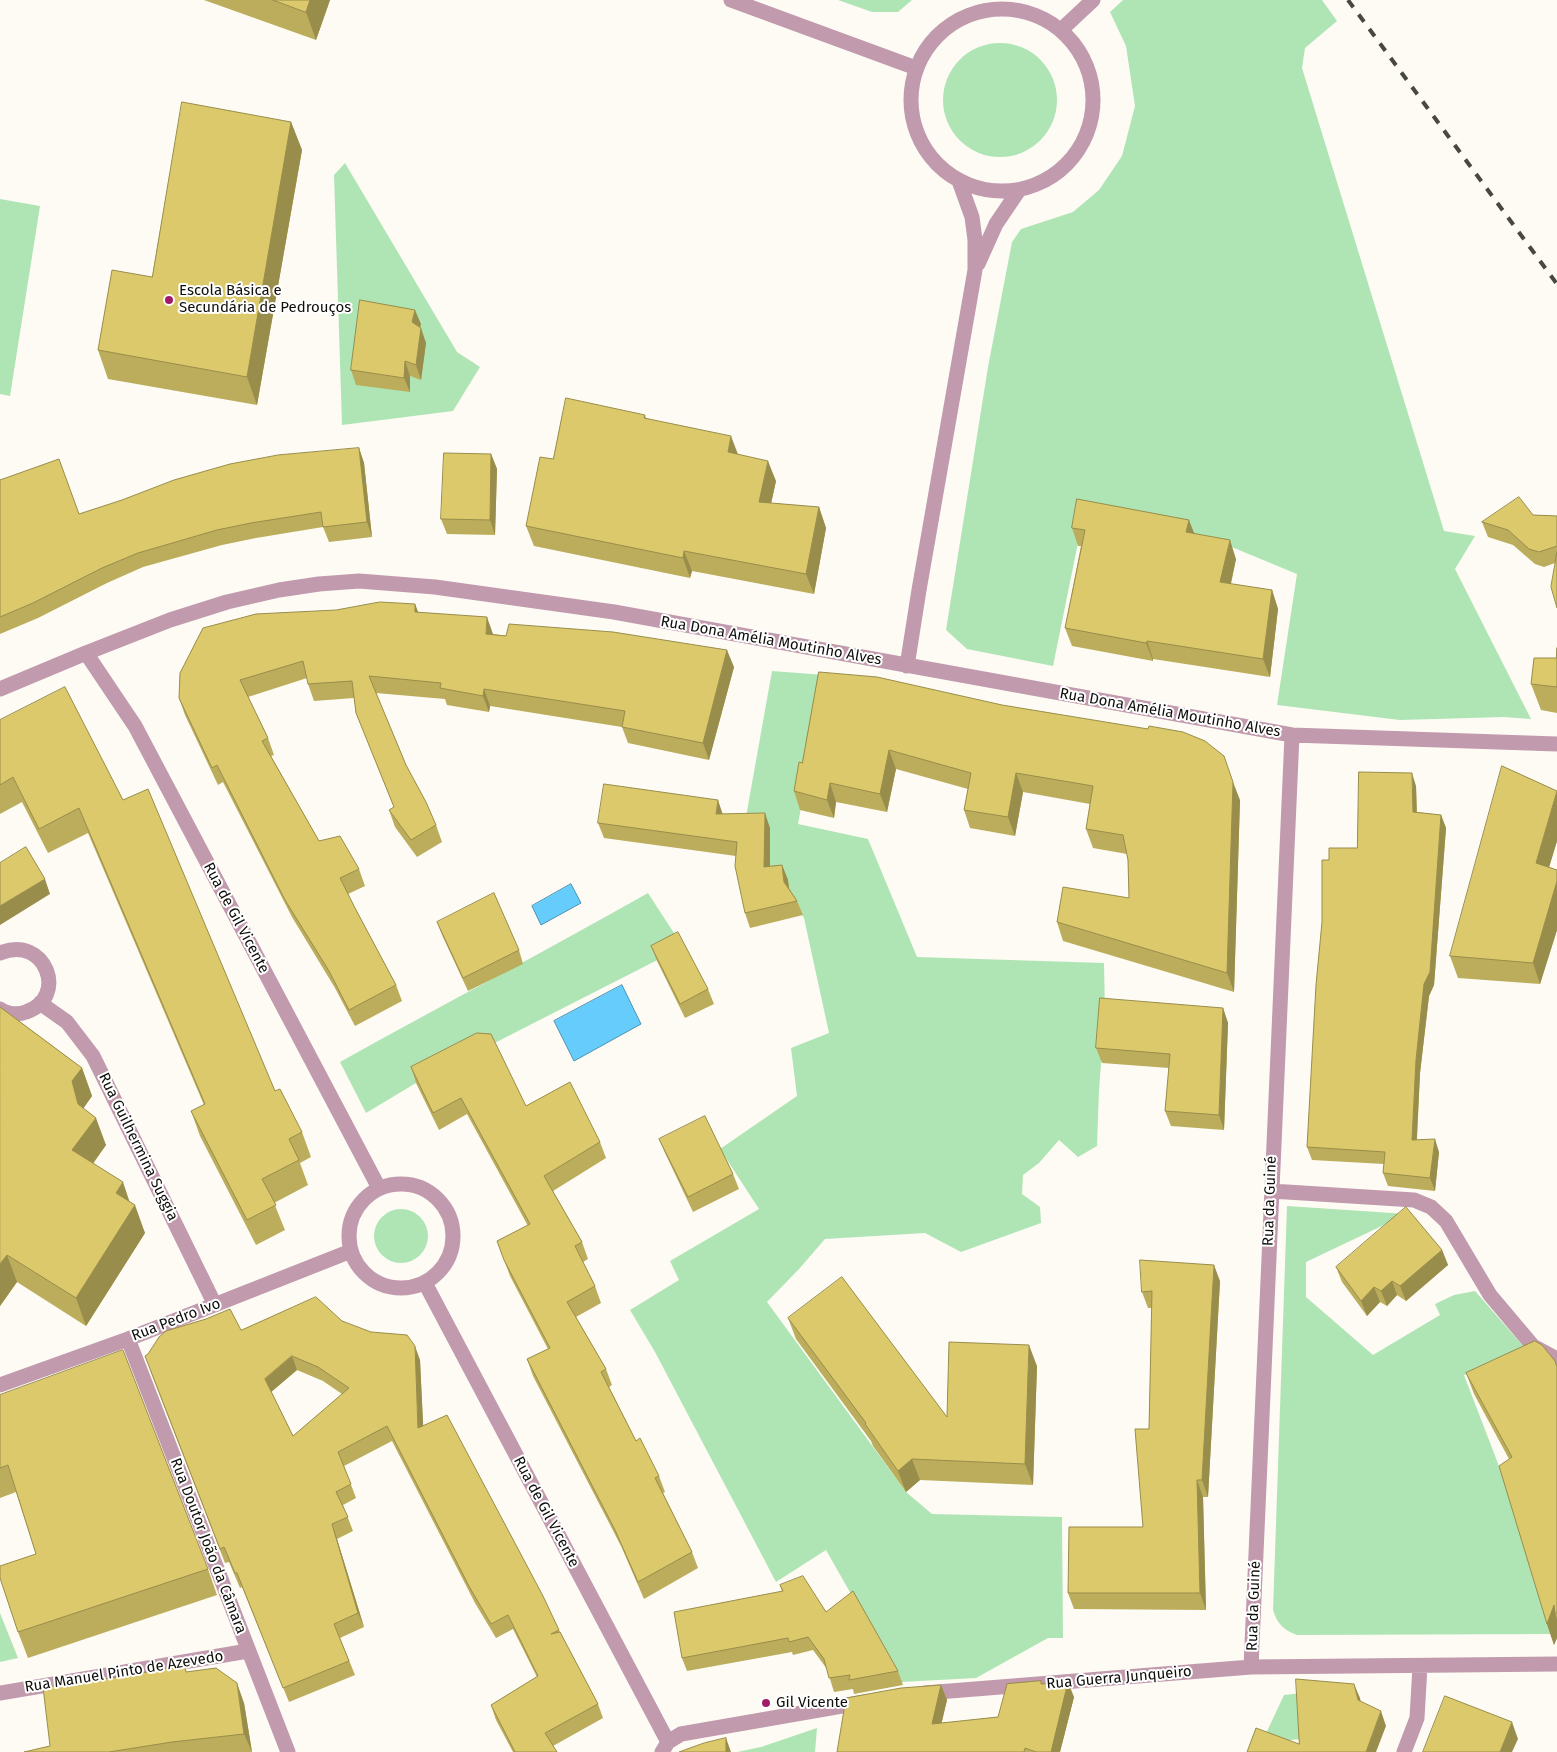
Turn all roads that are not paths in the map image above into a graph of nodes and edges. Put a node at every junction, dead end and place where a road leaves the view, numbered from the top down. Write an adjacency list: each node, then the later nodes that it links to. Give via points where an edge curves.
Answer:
1 (730, 0): 4 (street)
2 (1092, 0): 3 (street)
3 (1061, 30): 4 (street, via 1037,15 1008,8 979,11 952,23 931,42); 6 (street, via 1080,52 1091,80 1093,109 1086,137 1070,162 1047,180)
4 (916, 68): 5 (street, via 911,94 913,120 922,144 938,165)
5 (959, 181): 6 (street, via 988,191); 7 (street, via 972,217)
6 (1020, 190): 7 (street, via 996,224)
7 (976, 270): 9 (street)
8 (86, 653): 9 (street, Rua Dona Amélia Moutinho Alves, via 227,602 279,590 359,581 435,587 614,612); 10 (street, Rua Dona Amélia Moutinho Alves); 16 (street, Rua de Gil Vicente, via 135,726)
9 (907, 666): 11 (street, Rua Dona Amélia Moutinho Alves)
10 (0, 690)
11 (1292, 735): 12 (street, Rua Dona Amélia Moutinho Alves); 17 (street, Rua da Guiné)
12 (1557, 744)
13 (0, 954): 14 (street, via 23,949 42,961 49,982)
14 (40, 1003): 15 (street, via 23,1013 13,1014); 20 (street, Rua Guilhermina Suggia, via 67,1022 93,1056)
15 (0, 1009)
16 (379, 1188): 18 (street, via 366,1196 350,1222); 19 (street, via 395,1183 426,1189 449,1213 453,1245 448,1261 438,1274)
17 (1271, 1191): 22 (street, via 1414,1200 1431,1207 1446,1221 1490,1295 1533,1346); 27 (street, Rua da Guiné)
18 (351, 1251): 19 (street, via 362,1271 380,1284 410,1288); 20 (street, Rua Pedro Ivo)
19 (424, 1283): 31 (street, Rua de Gil Vicente)
20 (215, 1305): 21 (street, Rua Pedro Ivo)
21 (128, 1339): 23 (street, Rua Pedro Ivo); 24 (street, Rua Doutor João da Câmara)
22 (1557, 1359)
23 (0, 1385)
24 (248, 1651): 28 (street, Rua Manuel Pinto de Azevedo); 32 (street, Rua Doutor João da Câmara)
25 (1557, 1664): 26 (street, Rua Guerra Junqueiro)
26 (1420, 1666): 27 (street, Rua Guerra Junqueiro); 33 (street, via 1418,1718)
27 (1251, 1667): 29 (street, Rua Guerra Junqueiro)
28 (0, 1693)
29 (914, 1694)
30 (877, 1699): 31 (street, via 680,1734)
31 (665, 1747)
32 (288, 1752)
33 (1404, 1752)

